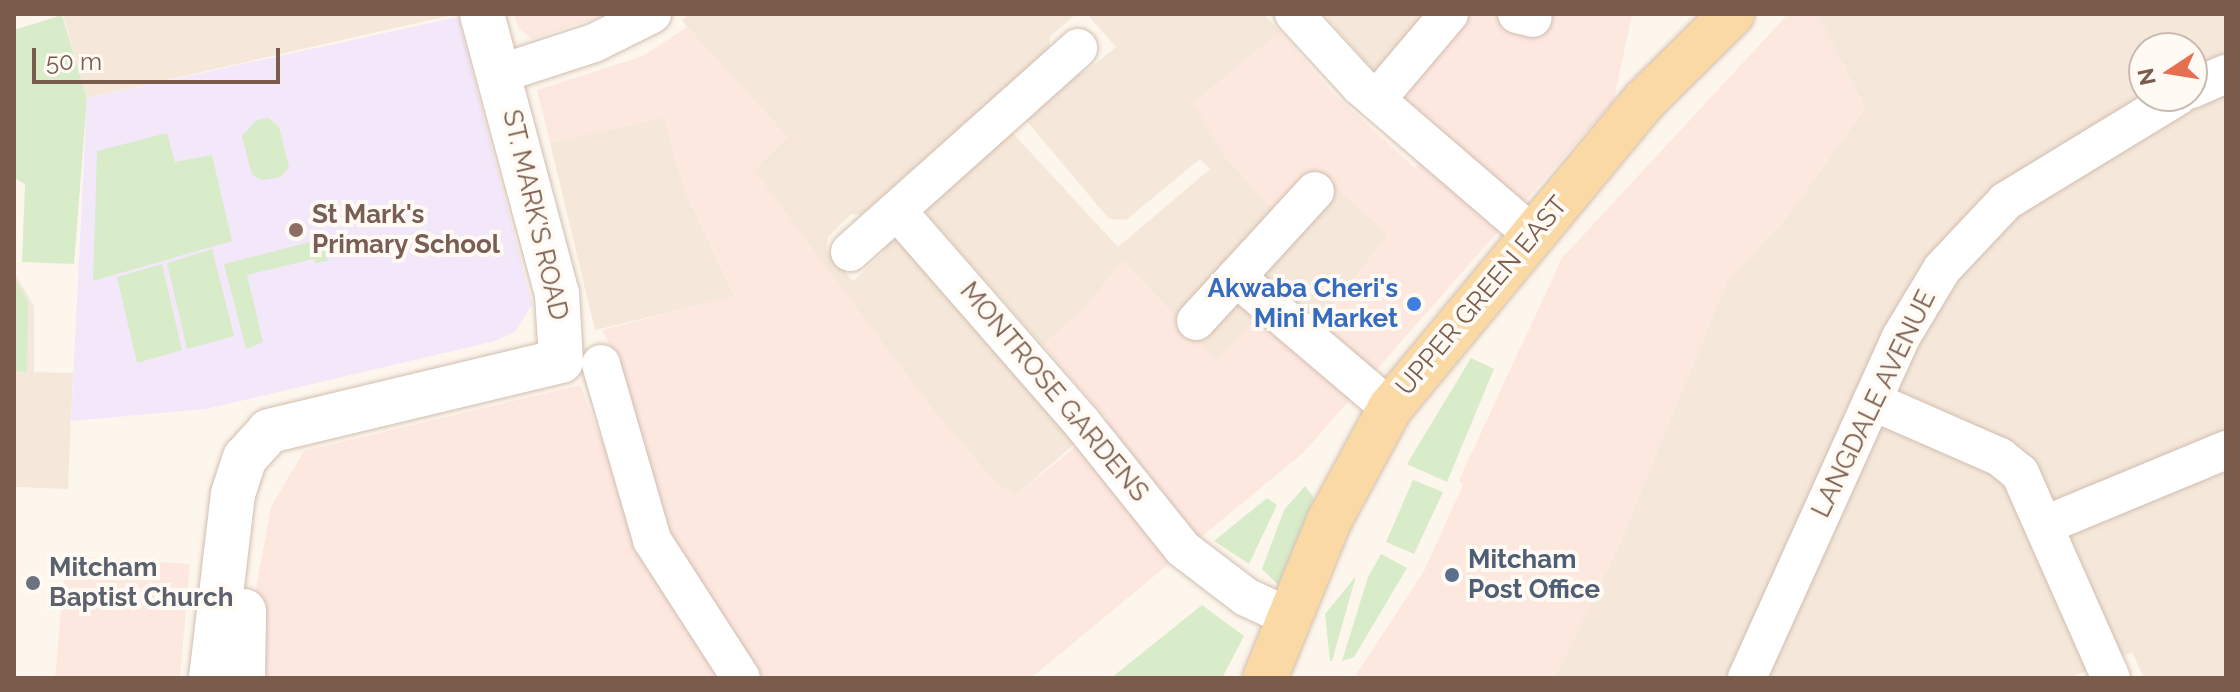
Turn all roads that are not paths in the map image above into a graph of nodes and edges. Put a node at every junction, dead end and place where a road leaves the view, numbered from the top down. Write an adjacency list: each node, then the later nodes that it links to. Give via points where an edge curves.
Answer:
1 (482, 14): 7 (street, ST. MARK'S ROAD)
2 (652, 14): 7 (street, via 594,43)
3 (1294, 14): 8 (street)
4 (1449, 14): 8 (street)
5 (1732, 14): 12 (main road, UPPER GREEN EAST, via 1644,101)
6 (1078, 48): 11 (street)
7 (502, 73): 19 (street, ST. MARK'S ROAD, via 557,294 561,361)
8 (1376, 100): 12 (street)
9 (2150, 112): 17 (street, LANGDALE AVENUE, via 2057,166 1984,220 1921,301)
10 (1315, 191): 14 (street)
11 (898, 212): 13 (street); 22 (street, MONTROSE GARDENS, via 1025,355 1183,549 1209,572)
12 (1531, 233): 18 (main road, UPPER GREEN EAST)
13 (850, 252)
14 (1236, 277): 15 (street); 18 (street)
15 (1196, 321)
16 (601, 364): 28 (street, via 652,540)
17 (1872, 401): 21 (street, via 2011,464); 29 (street, LANGDALE AVENUE)
18 (1390, 408): 22 (main road, UPPER GREEN EAST, via 1329,521)
19 (317, 422): 23 (street, ST. MARK'S ROAD, via 289,446 269,476 257,509); 25 (street, ST. MARK'S ROAD, via 269,431 245,458 233,494)
20 (2226, 450): 21 (street)
21 (2045, 525): 30 (street)
22 (1287, 616): 24 (main road, UPPER GREEN EAST)
23 (244, 632): 26 (street, ST. MARK'S ROAD); 27 (street)
24 (1263, 674)
25 (211, 678)
26 (243, 678)
27 (251, 678)
28 (741, 678)
29 (1747, 678)
30 (2111, 678)

